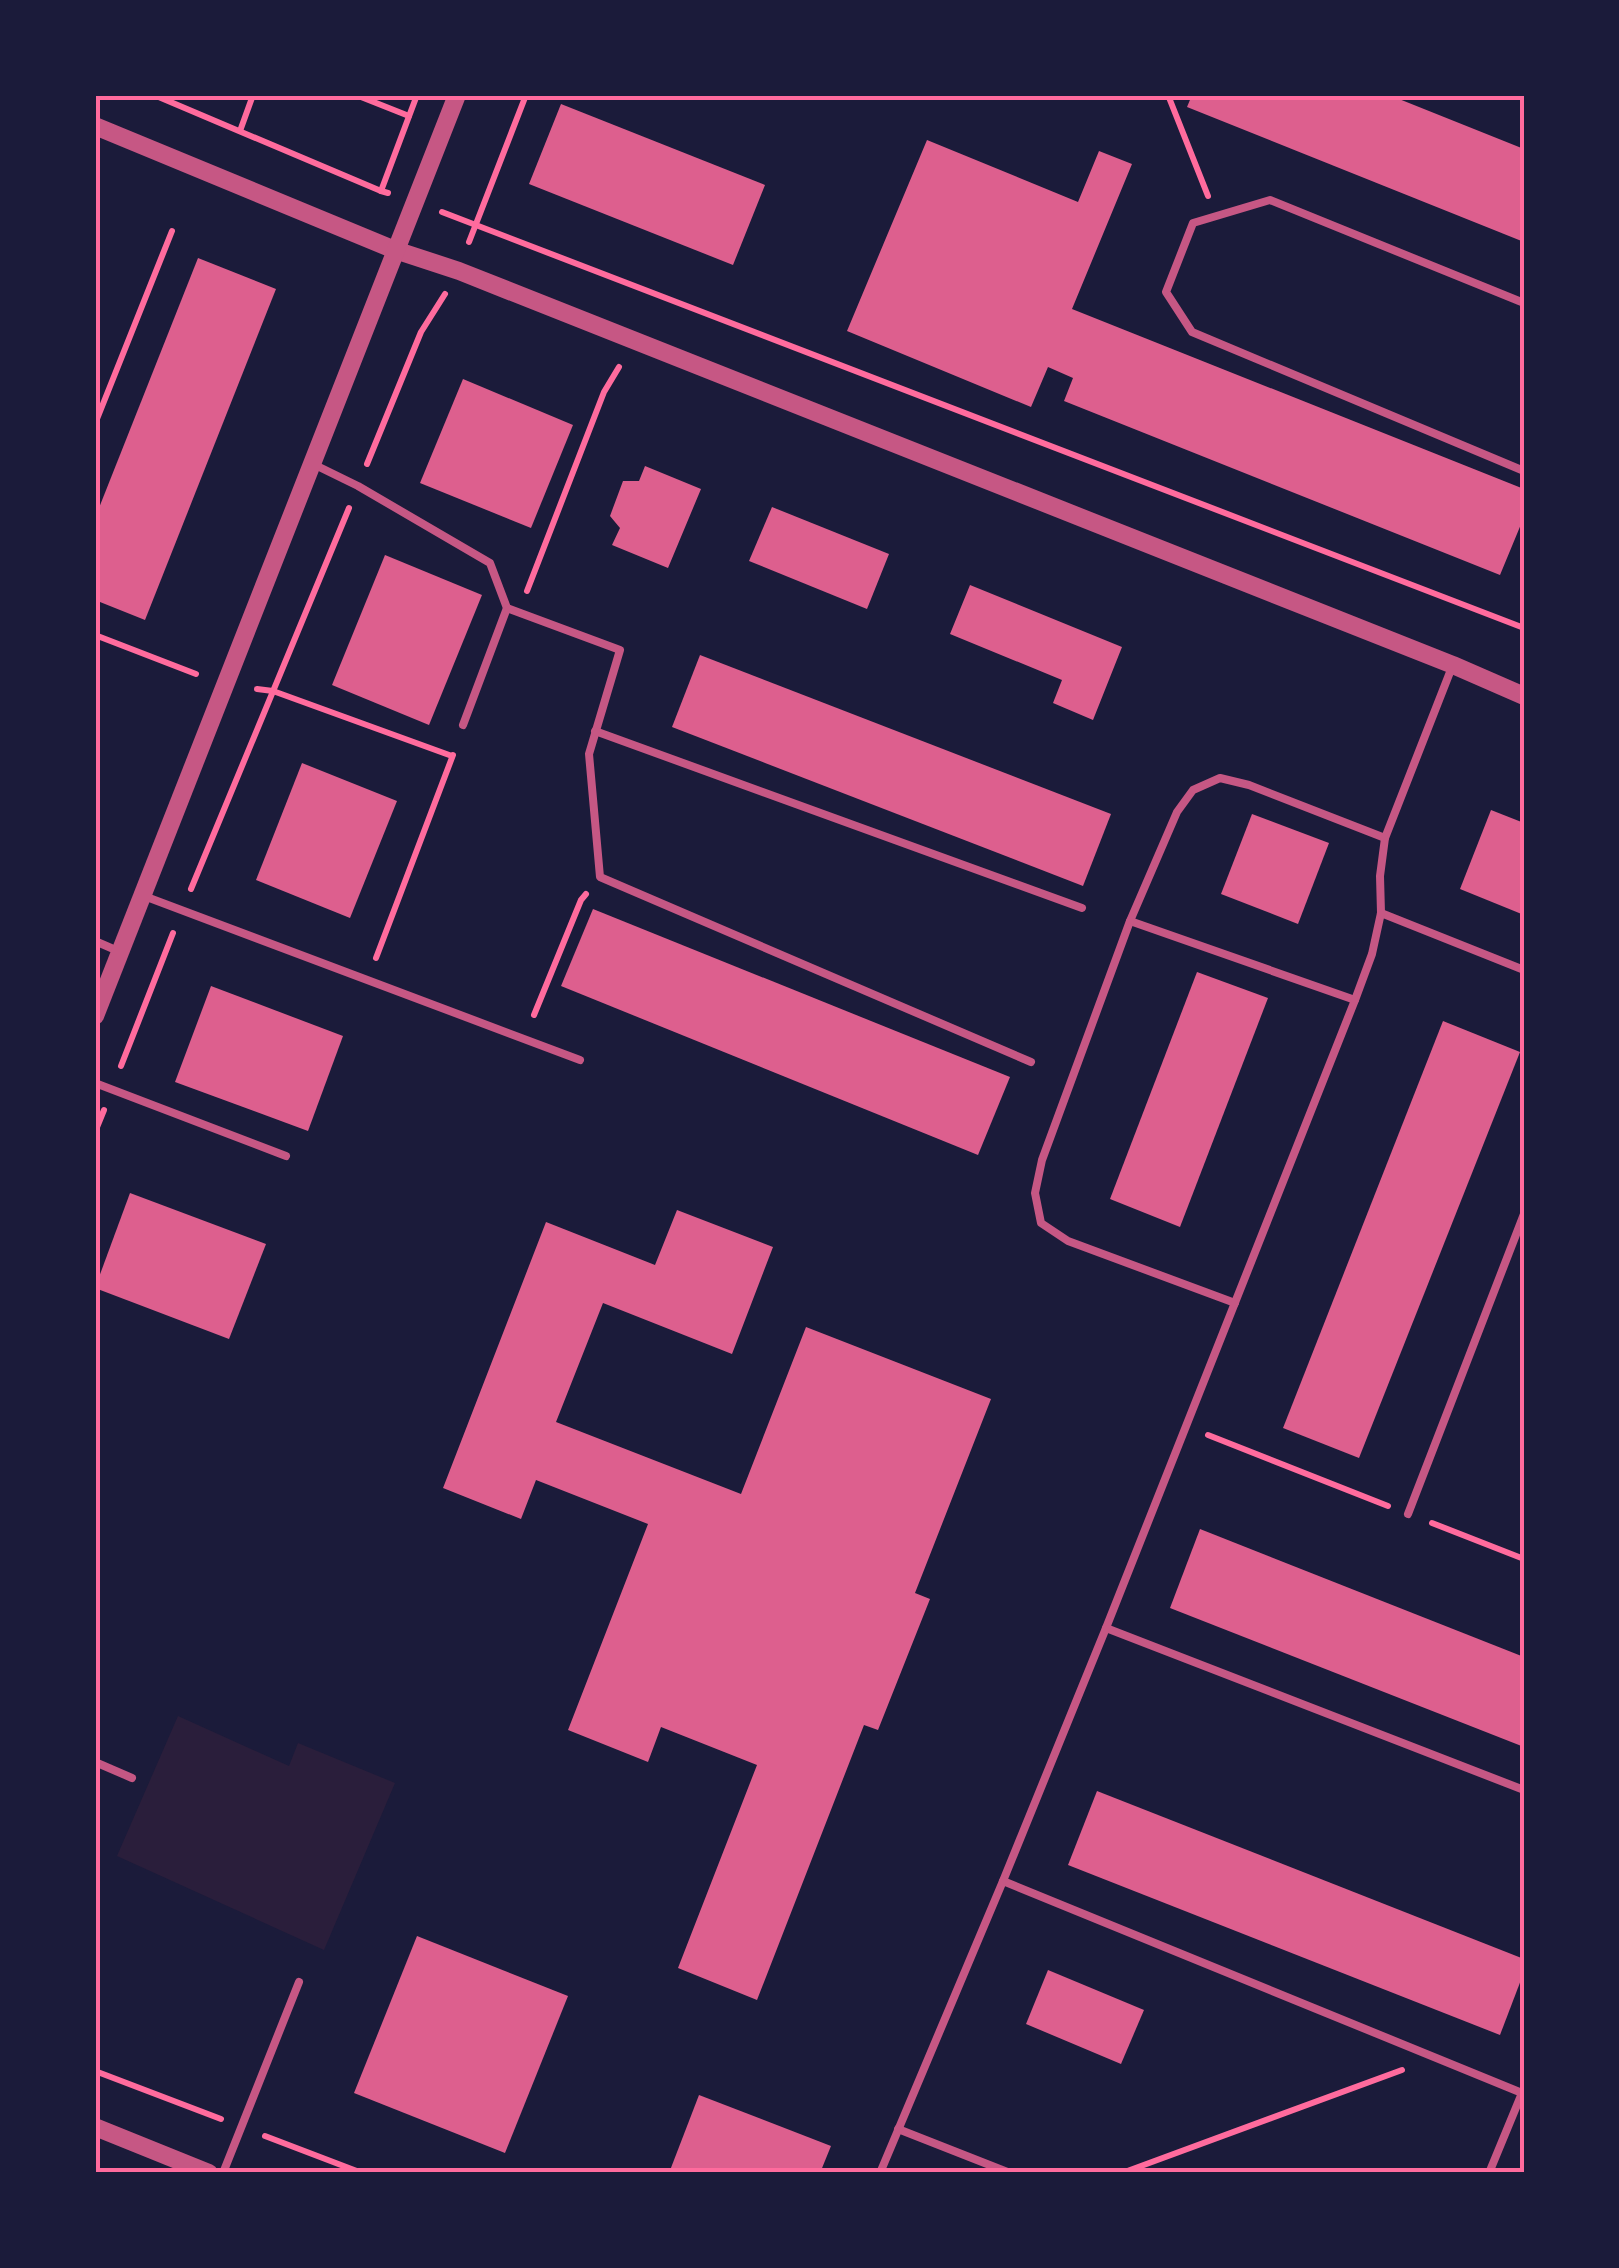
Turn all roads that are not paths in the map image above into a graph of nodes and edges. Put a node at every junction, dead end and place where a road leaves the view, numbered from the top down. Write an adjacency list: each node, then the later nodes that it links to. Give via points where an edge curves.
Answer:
1 (457, 95): 3 (street)
2 (95, 126): 3 (street)
3 (395, 250): 5 (street); 8 (street)
4 (1524, 304): 6 (lane, via 1270,200 1193,223 1166,292 1192,332)
5 (311, 463): 7 (lane, via 490,562); 13 (street)
6 (1524, 471)
7 (507, 608): 10 (lane); 11 (lane, via 620,650)
8 (1452, 665): 9 (street); 12 (lane)
9 (1524, 696)
10 (463, 725)
11 (596, 732): 14 (lane); 23 (lane, via 589,754 600,877)
12 (1385, 838): 15 (lane); 16 (lane, via 1220,778 1193,790 1177,812)
13 (142, 895): 18 (street); 22 (lane)
14 (1082, 908)
15 (1381, 913): 19 (lane); 20 (lane)
16 (1130, 921): 20 (lane); 27 (lane, via 1042,1160 1034,1193 1040,1223 1068,1242)
17 (95, 941): 18 (lane)
18 (120, 952): 21 (street)
19 (1524, 970)
20 (1355, 1000): 27 (lane)
21 (95, 1016)
22 (580, 1060)
23 (1030, 1062)
24 (95, 1083): 25 (lane)
25 (286, 1156)
26 (1524, 1214): 28 (lane)
27 (1235, 1302): 29 (lane)
28 (1408, 1514)
29 (1106, 1628): 32 (lane); 33 (lane)
30 (95, 1762): 31 (lane)
31 (132, 1778)
32 (1524, 1790)
33 (1003, 1881): 35 (lane); 37 (lane)
34 (300, 1982): 39 (lane)
35 (1523, 2091): 42 (lane)
36 (95, 2127): 38 (street)
37 (898, 2128): 40 (lane); 41 (lane)
38 (209, 2173)
39 (223, 2173)
40 (880, 2173)
41 (1010, 2173)
42 (1490, 2173)

